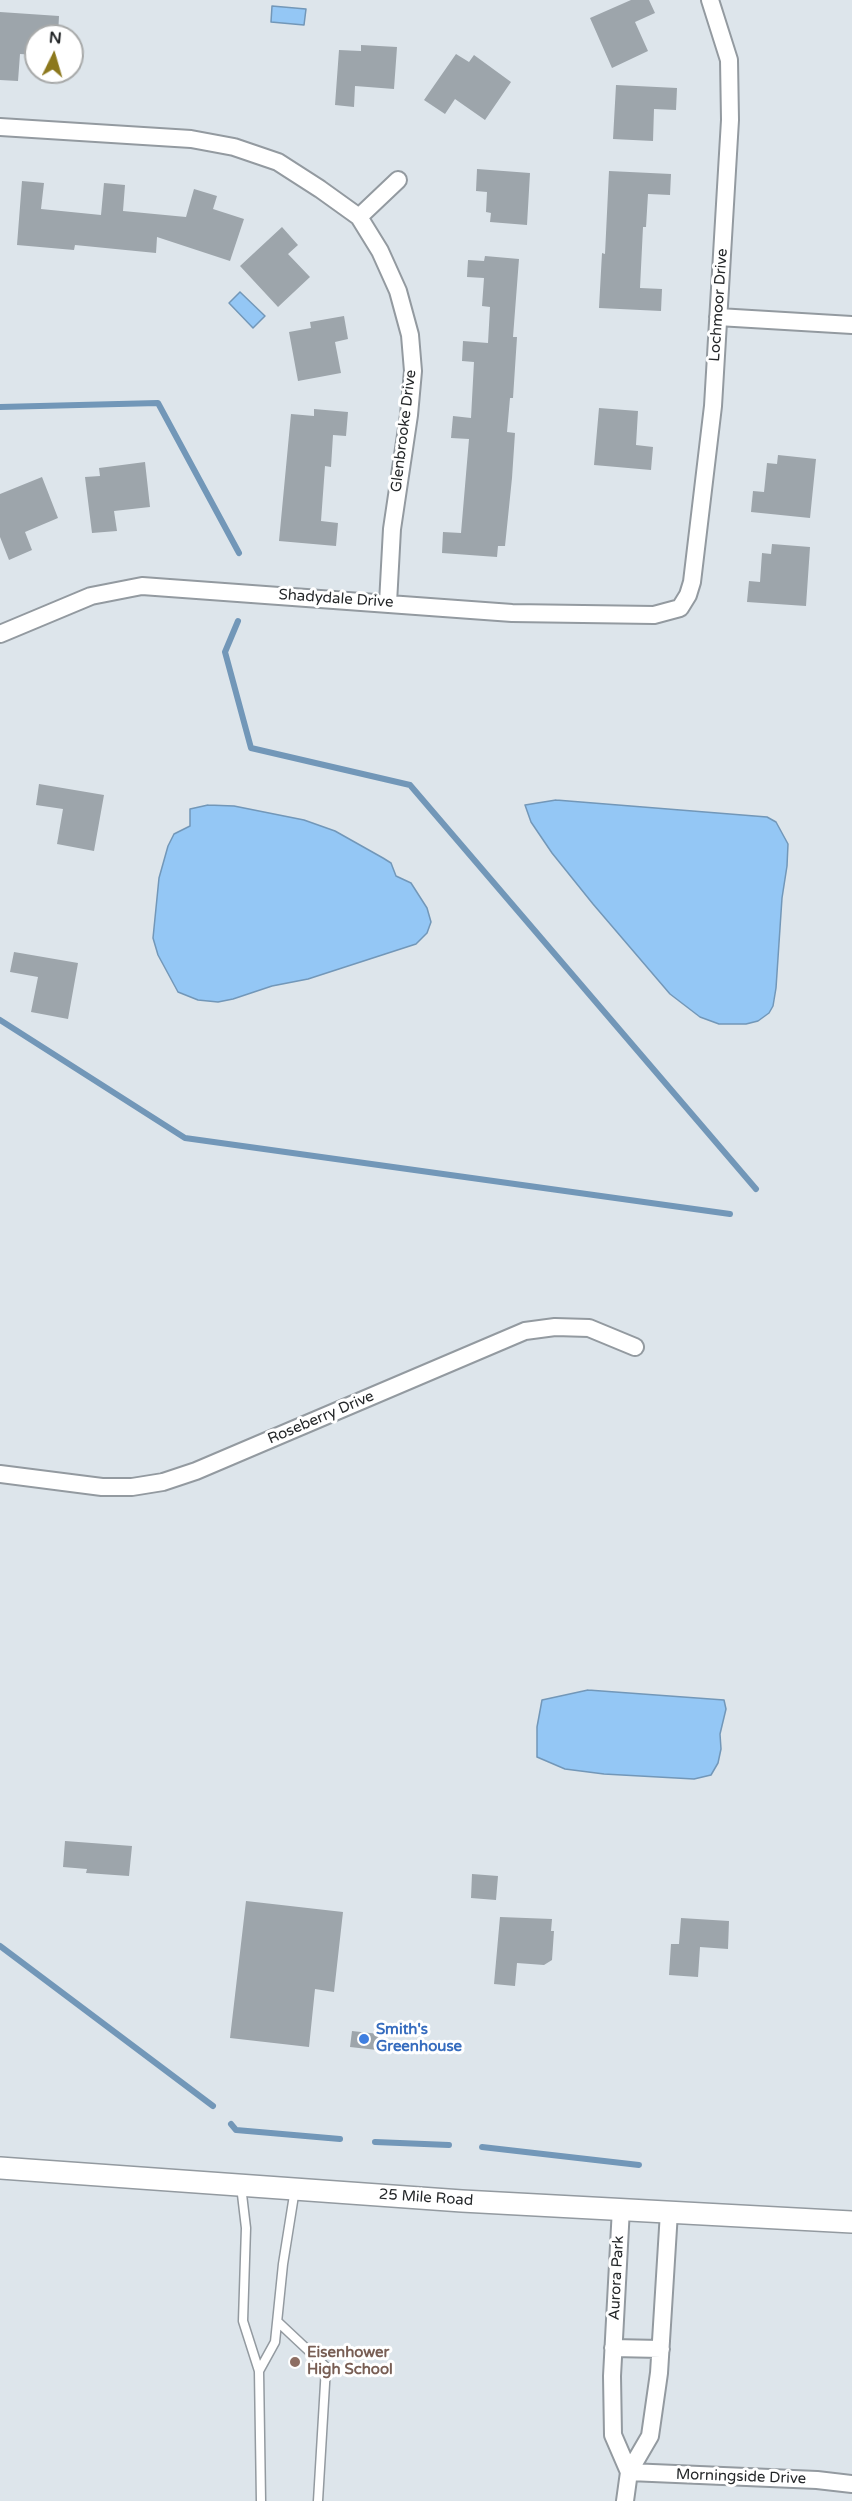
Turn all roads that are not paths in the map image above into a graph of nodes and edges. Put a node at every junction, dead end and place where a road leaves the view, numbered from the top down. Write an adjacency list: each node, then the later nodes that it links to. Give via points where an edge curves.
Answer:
1 (710, 0): 5 (street, Lochmoor Drive, via 729,60 730,120)
2 (0, 127): 4 (street, Glenbrooke Drive, via 191,139 234,147 278,162)
3 (398, 180): 4 (street)
4 (359, 217): 7 (street, Glenbrooke Drive, via 398,291 410,335 413,370 392,530)
5 (718, 316): 6 (street); 8 (street, Lochmoor Drive, via 713,406 692,582)
6 (852, 325)
7 (388, 603): 8 (street, Shadydale Drive, via 512,613 622,615 654,615); 9 (street, Shadydale Drive, via 142,586 91,596)
8 (680, 608)
9 (0, 634)
10 (635, 1347): 11 (street, Roseberry Drive, via 589,1328 555,1327 525,1332 163,1482 102,1487)
11 (0, 1474)
12 (0, 2168): 13 (street, 25 Mile Road)
13 (241, 2185): 14 (street, 25 Mile Road); 21 (lane, via 246,2228 243,2321)
14 (295, 2189): 15 (street, 25 Mile Road); 18 (lane)
15 (621, 2208): 16 (street, 25 Mile Road); 19 (street, Aurora Park)
16 (669, 2212): 17 (street, 25 Mile Road); 20 (street)
17 (852, 2222)
18 (278, 2322): 21 (lane, via 275,2342); 25 (lane, via 326,2367)
19 (613, 2348): 20 (street); 22 (street, Aurora Park, via 613,2435)
20 (661, 2349): 22 (street, via 650,2436)
21 (259, 2371): 24 (lane)
22 (629, 2472): 23 (street, Morningside Drive); 26 (street)
23 (852, 2484)
24 (261, 2501)
25 (318, 2501)
26 (625, 2501)

